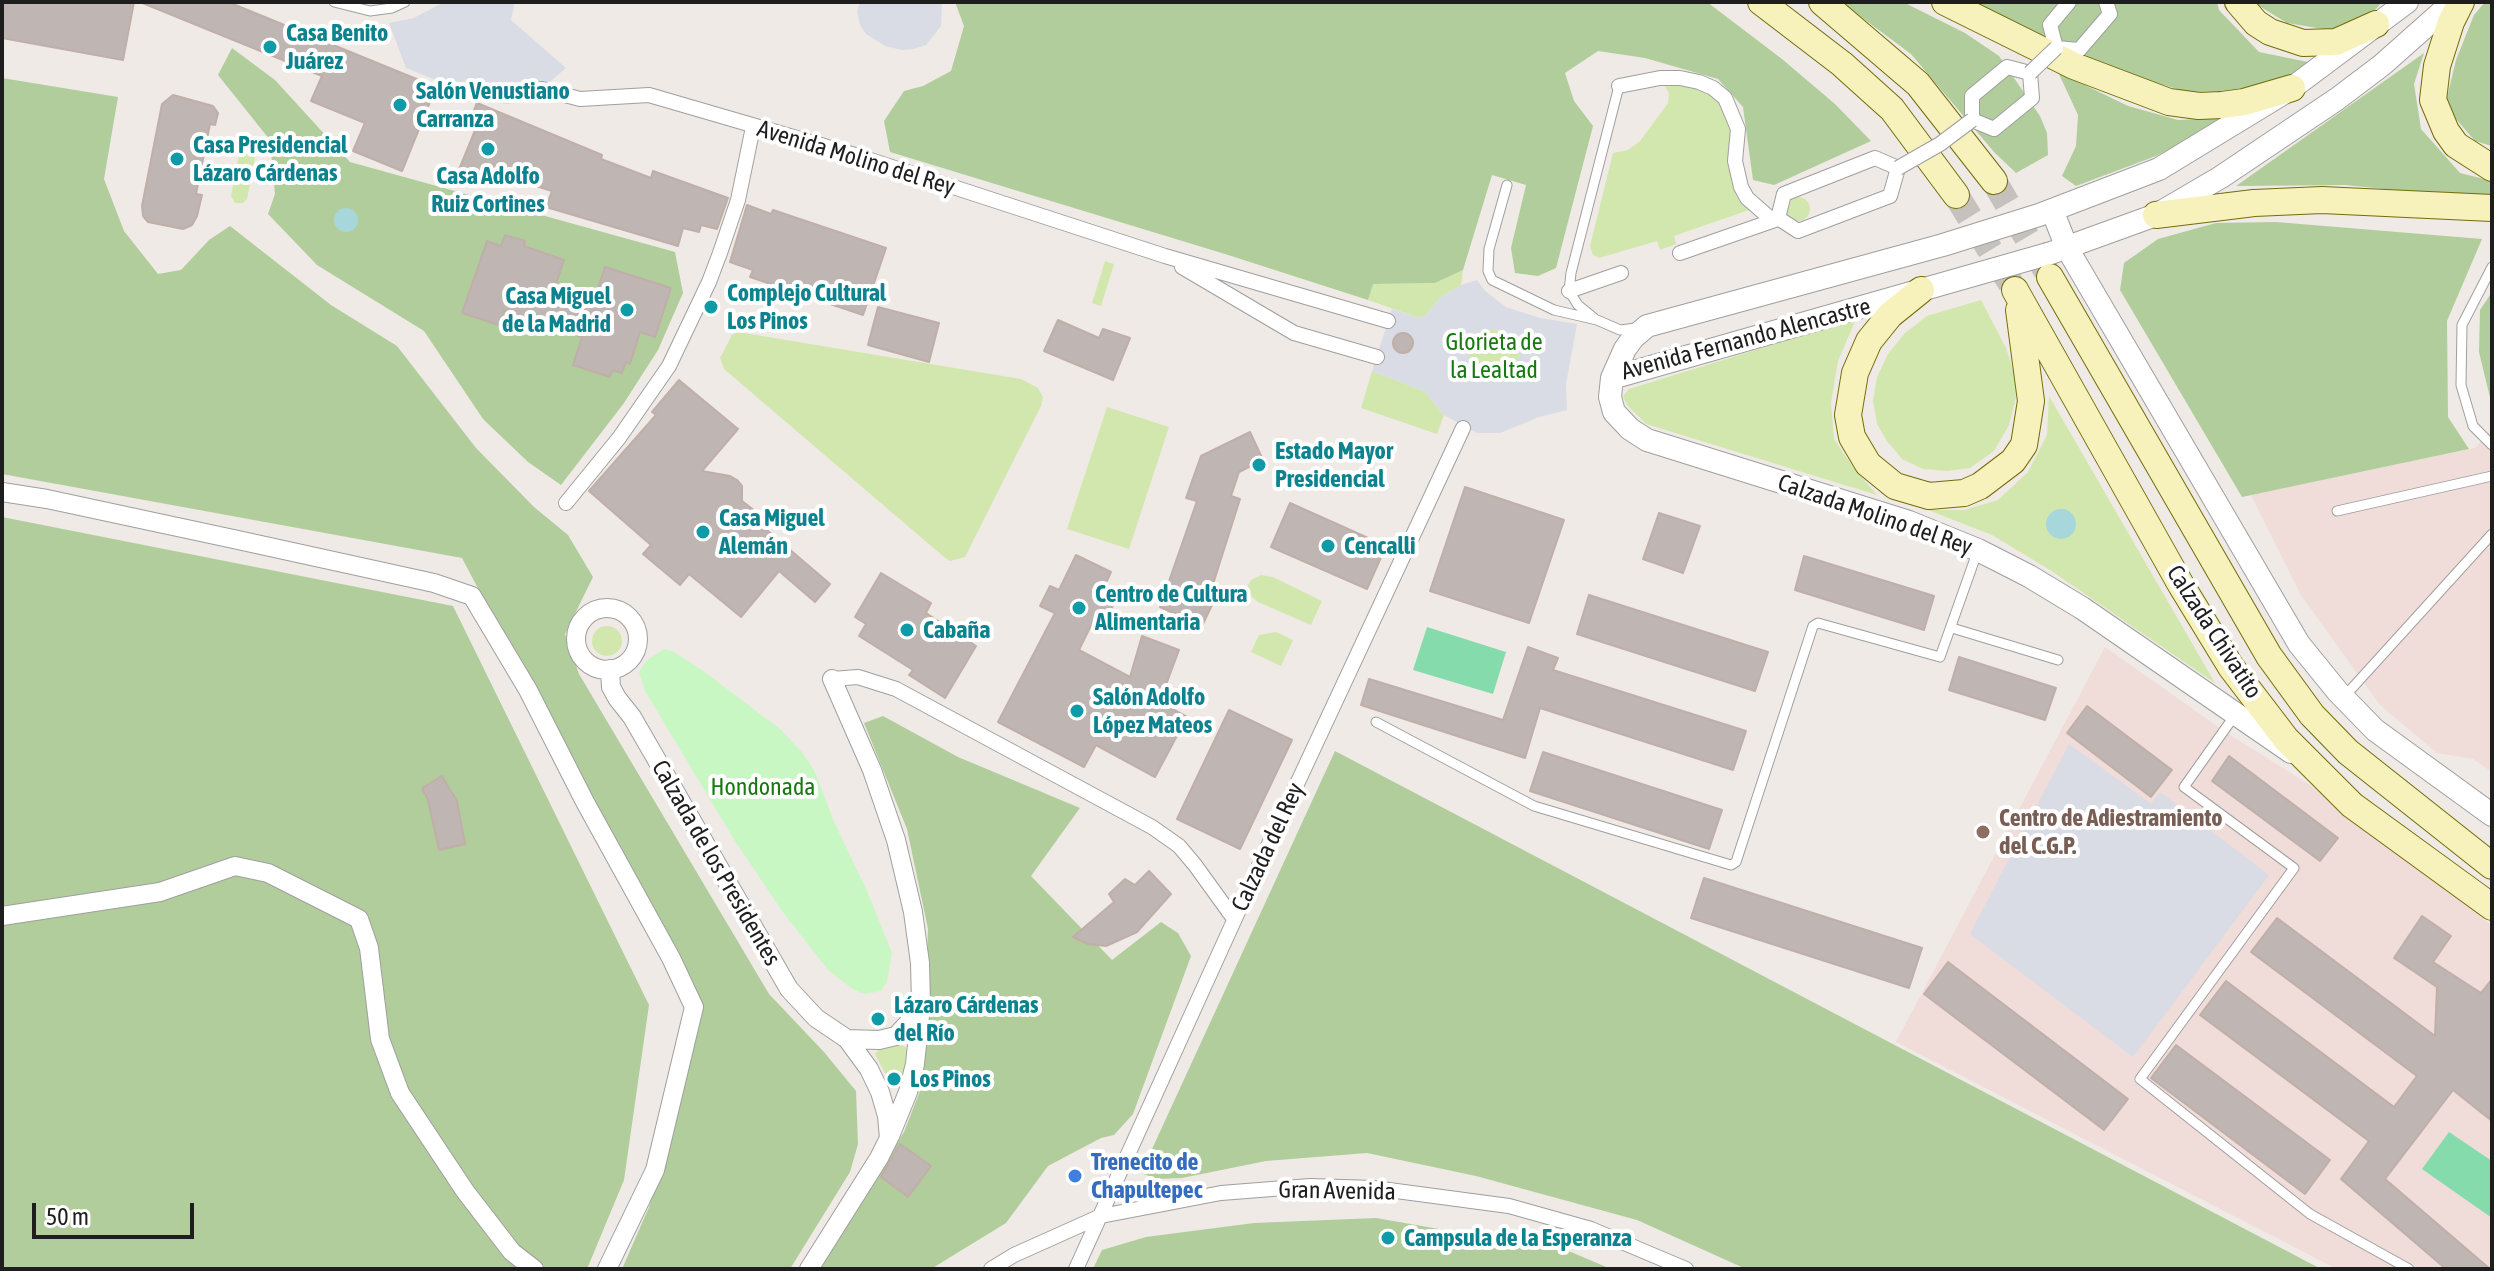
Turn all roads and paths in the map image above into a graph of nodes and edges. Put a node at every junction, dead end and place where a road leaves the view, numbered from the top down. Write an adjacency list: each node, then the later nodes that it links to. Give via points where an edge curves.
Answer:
1 (334, 2): 2 (lane, via 370,11)
2 (405, 2)
3 (1761, 2): 24 (main road, via 1892,109)
4 (1822, 2): 22 (main road, via 1918,84)
5 (1945, 2): 16 (main road, via 2074,66 2169,102 2222,105)
6 (2069, 2): 13 (street, via 2050,25)
7 (2106, 2): 13 (street, via 2110,14 2079,50)
8 (2238, 2): 12 (main road, via 2270,32 2303,43 2336,42)
9 (2407, 2): 12 (street, Avenida Fernando Alencastre)
10 (2453, 2): 27 (street, Avenida Fernando Alencastre, via 2337,99)
11 (2461, 2): 21 (main road, via 2437,66 2433,100 2456,145)
12 (2376, 24): 16 (street, Avenida Fernando Alencastre)
13 (2056, 48): 14 (street, bridge)
14 (2030, 73): 18 (street, via 2007,67 1972,96); 18 (street, via 2032,98 1994,129)
15 (1619, 86): 28 (street, via 1680,78 1713,88 1725,98 1738,129 1735,161 1741,187 1753,204); 36 (lane)
16 (2292, 88): 26 (street, Avenida Fernando Alencastre, via 2159,169)
17 (542, 89): 19 (street, Avenida Molino del Rey, via 580,99 649,95)
18 (1972, 120): 20 (street, bridge)
19 (753, 127): 31 (street, Avenida Molino del Rey); 46 (street, via 720,253 669,366)
20 (1898, 168): 28 (street, via 1875,158 1784,194); 28 (street, via 1890,196 1798,231)
21 (2492, 168)
22 (1994, 181)
23 (1507, 185): 37 (lane, via 1489,249 1492,280 1554,310)
24 (1956, 195)
25 (2492, 208): 27 (main road, via 2322,200)
26 (2052, 210): 29 (street); 39 (street, Avenida Fernando Alencastre)
27 (2156, 215): 29 (street, Avenida Fernando Alencastre)
28 (1775, 219): 30 (street)
29 (2067, 248): 35 (street, Avenida Fernando Alencastre); 54 (street, via 2299,644)
30 (1680, 253)
31 (1165, 256): 38 (street, Avenida Molino del Rey); 40 (street, Avenida Molino del Rey, via 1294,333)
32 (2492, 267): 43 (lane, via 2462,325 2461,385 2473,426)
33 (1621, 273): 36 (street)
34 (2050, 277): 59 (main road, Calzada Chivatito, via 2269,656 2312,715 2348,752)
35 (1921, 290): 41 (street, Avenida Fernando Alencastre); 57 (main road, Calzada Chivatito, via 1869,341 1855,373 1848,415 1860,453 1881,476 1912,492 1946,496 1995,477 2013,461 2024,445 2031,401 2015,290 2231,667)
36 (1569, 291): 37 (lane)
37 (1597, 320): 39 (lane, via 1620,330)
38 (1388, 321)
39 (1647, 326): 41 (street, Avenida Fernando Alencastre, via 1625,349)
40 (1377, 357)
41 (1612, 378): 49 (street, Calzada Molino del Rey, via 1614,412 1647,440 1909,522)
42 (1463, 428): 62 (street, Calzada del Rey)
43 (2491, 447)
44 (2492, 476): 47 (lane)
45 (2, 492): 68 (street, via 434,583 472,596 528,690 694,1007 655,1170)
46 (566, 503)
47 (2337, 511)
48 (2492, 534): 54 (lane)
49 (1978, 550): 50 (lane); 55 (street, Calzada Molino del Rey, via 2082,608)
50 (1952, 628): 51 (lane); 56 (lane, via 1940,657 1818,623 1813,626 1731,865 1534,806)
51 (2058, 660)
52 (610, 669): 64 (street, Calzada de los Presidentes, via 617,698 789,989 816,1018)
53 (832, 679): 62 (street, via 858,677 896,689 1152,827 1179,846); 63 (street, via 896,840 913,912)
54 (2344, 698): 58 (street, via 2375,730)
55 (2236, 715): 57 (street, Calzada Molino del Rey); 73 (lane, via 2184,787 2294,868 2140,1079 2310,1214)
56 (1376, 722)
57 (2314, 768): 60 (main road, Calzada Chivatito, via 2352,805)
58 (2492, 815)
59 (2492, 866)
60 (2492, 907)
61 (2, 916): 67 (street, via 160,892 235,866 268,873 359,919 369,948 380,1039 400,1093 465,1191 512,1252)
62 (1234, 919): 66 (street, Calzada del Rey)
63 (921, 1003): 64 (street, via 896,1036); 65 (street, via 915,1064)
64 (847, 1039): 65 (street, Calzada de los Presidentes, via 880,1092)
65 (889, 1138): 69 (street)
66 (1101, 1216): 70 (street, Gran Avenida); 71 (street, Calzada del Rey); 72 (street, Gran Avenida, via 1221,1193 1310,1186 1374,1188 1509,1206 1591,1229)
67 (534, 1269)
68 (607, 1269)
69 (809, 1269)
70 (991, 1269)
71 (1076, 1269)
72 (1686, 1269)
73 (2409, 1269)

